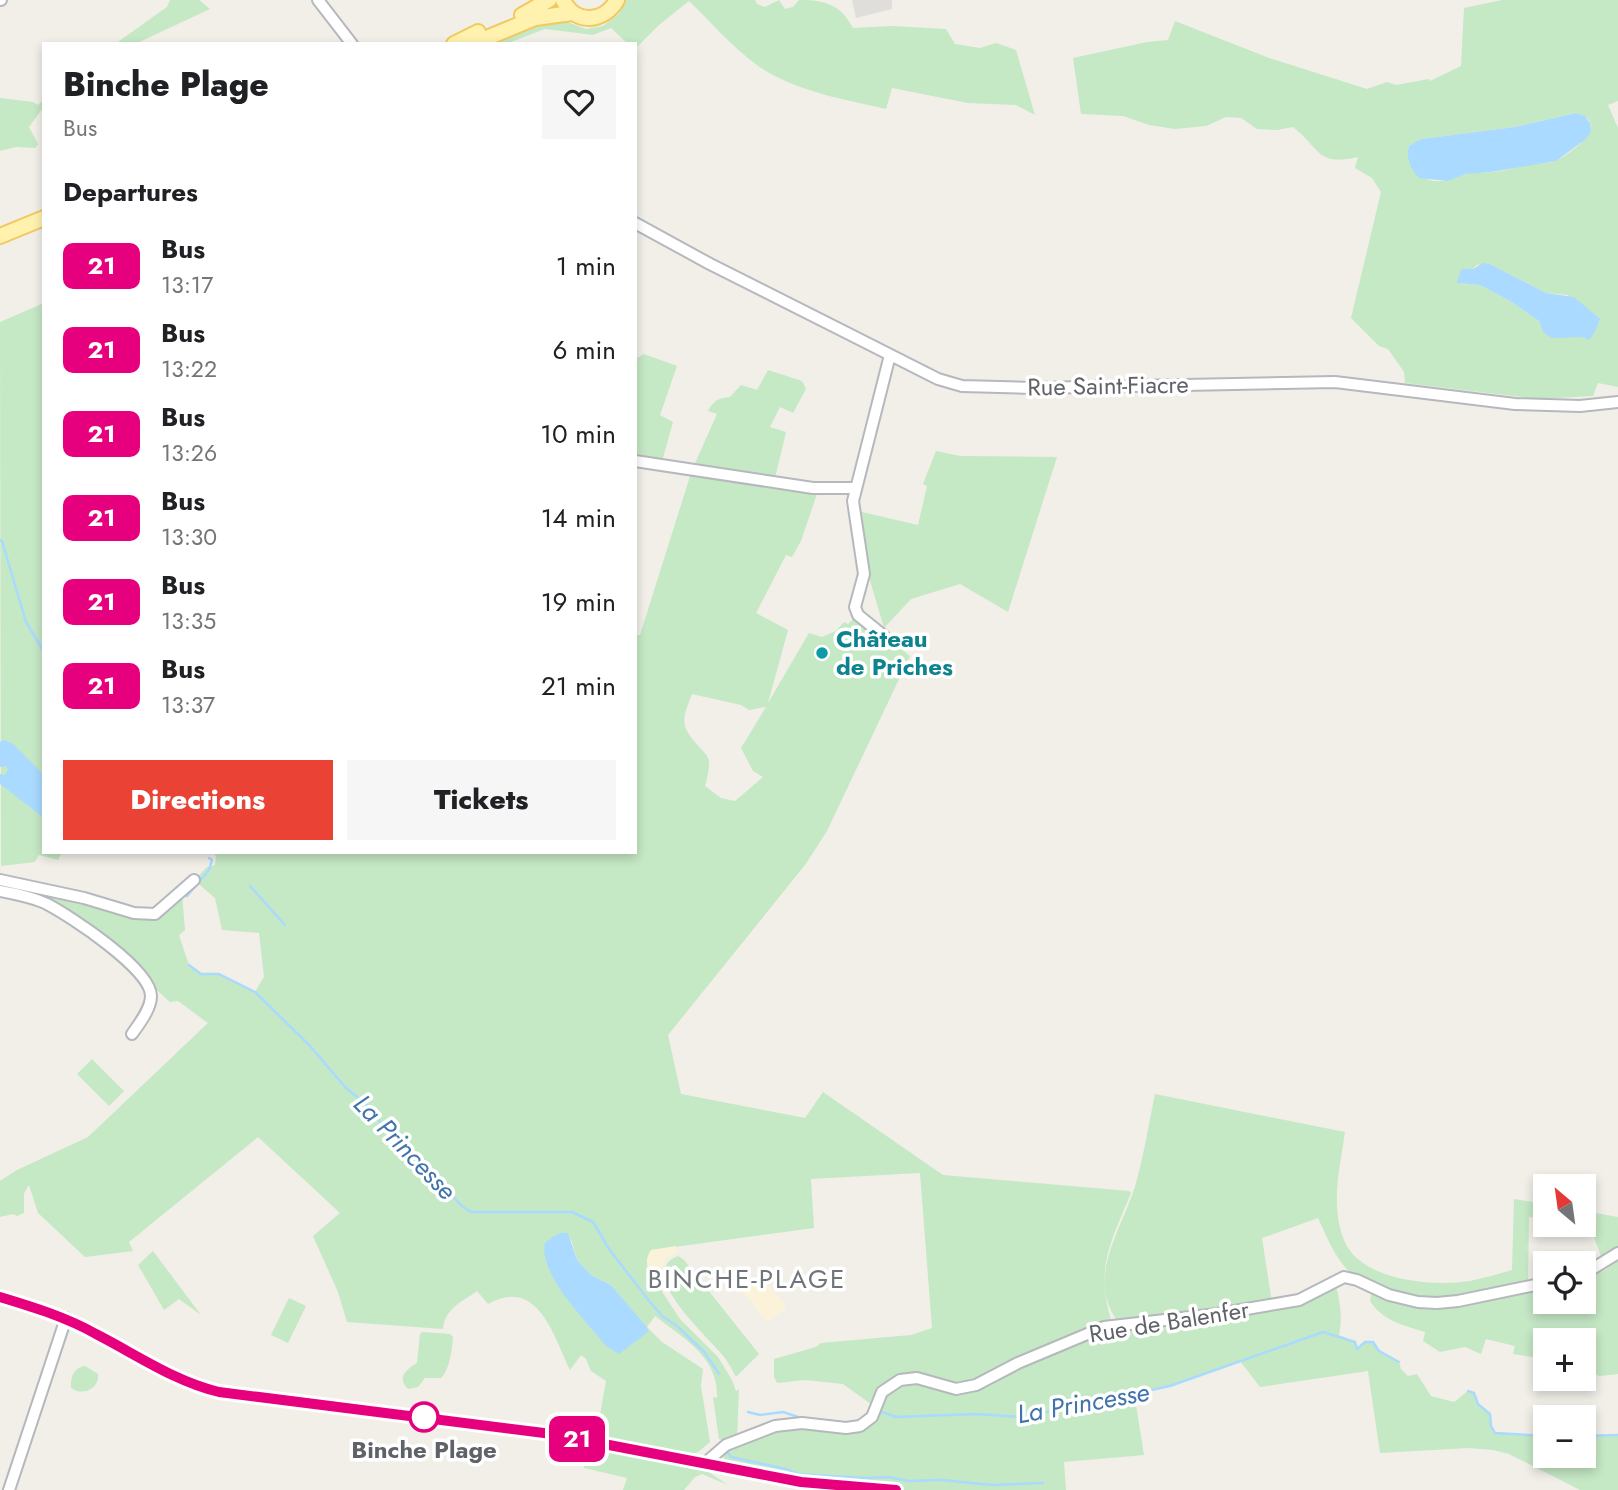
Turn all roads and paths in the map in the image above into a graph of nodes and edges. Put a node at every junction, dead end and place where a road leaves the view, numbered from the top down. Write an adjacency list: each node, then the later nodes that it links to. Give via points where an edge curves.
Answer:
1 (318, 0): 6 (street)
2 (549, 0): 7 (main road)
3 (563, 0): 5 (main road)
4 (617, 0): 5 (main road, via 598,18)
5 (572, 13): 8 (main road, via 535,18)
6 (350, 42)
7 (459, 42)
8 (477, 42)
9 (42, 219): 11 (main road)
10 (637, 224): 12 (street, Rue Saint-Fiacre)
11 (0, 236)
12 (891, 355): 13 (street, Rue Saint-Fiacre, via 962,386 1335,382 1515,404); 15 (street)
13 (1618, 402)
14 (637, 461): 15 (street, via 813,488)
15 (855, 488): 16 (street, via 864,574 855,607 858,615)
16 (884, 636)
17 (0, 880): 18 (street, via 149,916)
18 (194, 880)
19 (0, 891): 20 (street, via 48,905 70,918 116,950 141,976 151,996)
20 (132, 1034)
21 (1618, 1253): 22 (street)
22 (1596, 1267)
23 (1533, 1285): 26 (street, Rue de Balenfer, via 1437,1303 1389,1295 1344,1277 1299,1300 1097,1329 976,1385 945,1387 917,1378 900,1380 882,1392 867,1422 851,1428 802,1423 775,1426 726,1445)
24 (0, 1297): 25 (street)
25 (66, 1318): 26 (street, via 167,1373 219,1392 552,1434); 27 (street)
26 (704, 1464): 28 (street, via 801,1482)
27 (9, 1490)
28 (896, 1490)

